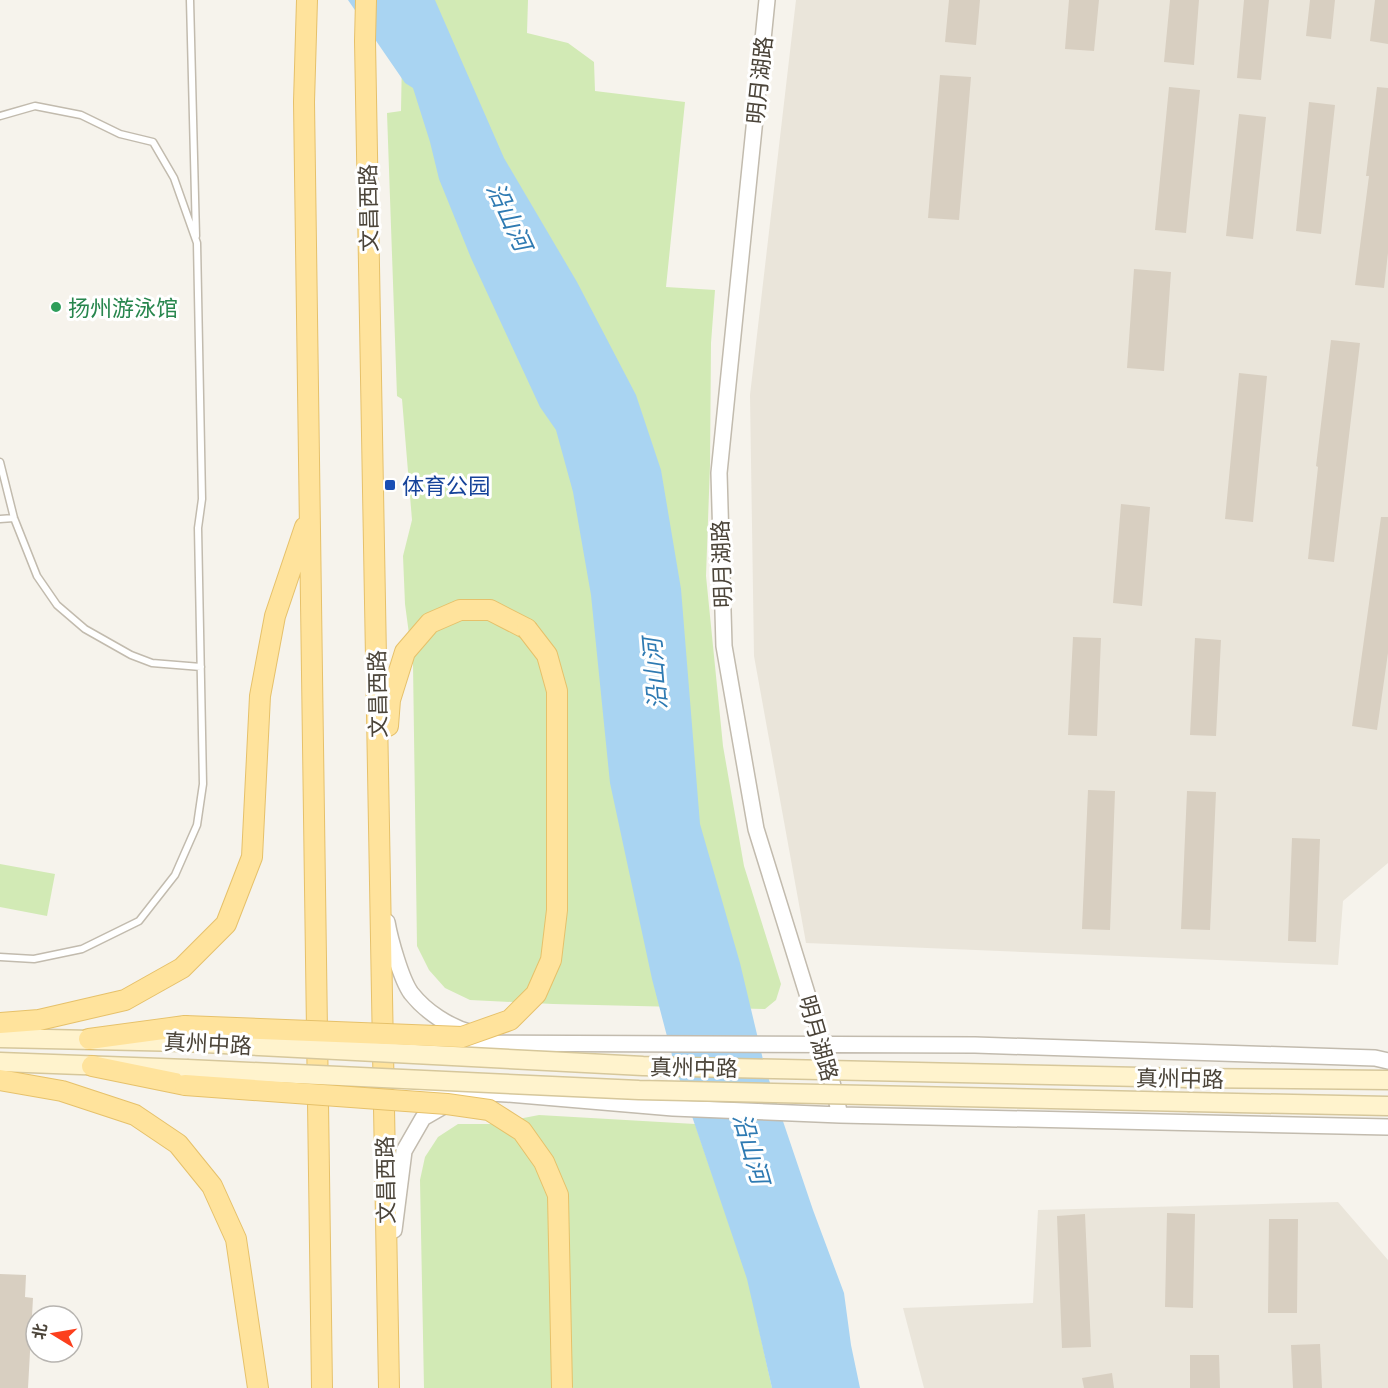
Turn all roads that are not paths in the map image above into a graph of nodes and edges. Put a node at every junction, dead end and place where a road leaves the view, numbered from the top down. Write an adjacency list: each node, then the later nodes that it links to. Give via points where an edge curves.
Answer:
1 (190, 0): 6 (lane)
2 (307, 0): 8 (main road, via 304,102)
3 (366, 0): 12 (main road, 文昌西路)
4 (767, 0): 22 (street, 明月湖路, via 718,473 724,646 756,829)
5 (0, 116): 6 (lane, via 35,106 81,115 120,134 153,142 174,178)
6 (197, 243): 11 (lane)
7 (0, 462): 9 (lane)
8 (310, 513): 15 (main road, via 275,615 261,696 252,857 226,924 182,968 125,1000 39,1020); 19 (main road)
9 (14, 518): 10 (lane); 11 (lane, via 37,576 57,604 85,629 152,663)
10 (0, 519)
11 (201, 667): 14 (lane, via 203,784 197,825 175,875 139,921 82,950 34,959)
12 (379, 833): 13 (main road, 文昌西路); 16 (main road, bridge, via 390,700 405,652 430,623 460,610 489,610 527,629 547,654 557,691 557,910 550,960 536,994 510,1020 462,1038)
13 (380, 892): 20 (main road, 文昌西路); 21 (street, via 392,946 409,991 430,1012 458,1029)
14 (0, 957)
15 (0, 1023)
16 (185, 1034): 18 (main road); 28 (main road, 真州中路, bridge, via 643,1066)
17 (0, 1038): 18 (main road)
18 (88, 1039)
19 (317, 1041): 20 (street, 真州中路); 29 (main road)
20 (383, 1043): 21 (street, 真州中路); 30 (main road, 文昌西路)
21 (513, 1043): 22 (street, 真州中路)
22 (823, 1046): 23 (street, 真州中路, via 975,1045 1364,1057); 33 (street, 明月湖路)
23 (1388, 1061)
24 (0, 1062): 25 (main road)
25 (92, 1066): 26 (main road)
26 (186, 1077): 32 (main road, 真州中路, bridge); 41 (main road, bridge, via 489,1110 522,1131 544,1162 558,1195)
27 (0, 1080): 37 (main road, via 62,1091 135,1115 178,1144 212,1186 236,1239)
28 (1388, 1080)
29 (318, 1084): 30 (street, 真州中路); 38 (main road)
30 (383, 1089): 31 (street, 真州中路); 35 (main road, 文昌西路)
31 (507, 1094): 33 (street, 真州中路, via 673,1108); 35 (street, via 454,1100 423,1118 404,1151)
32 (1388, 1106)
33 (840, 1115): 34 (street, 真州中路)
34 (1388, 1127)
35 (388, 1289): 36 (main road, 文昌西路)
36 (389, 1348): 39 (main road, 文昌西路); 40 (main road)
37 (258, 1388)
38 (322, 1388)
39 (389, 1388)
40 (397, 1388)
41 (562, 1388)

